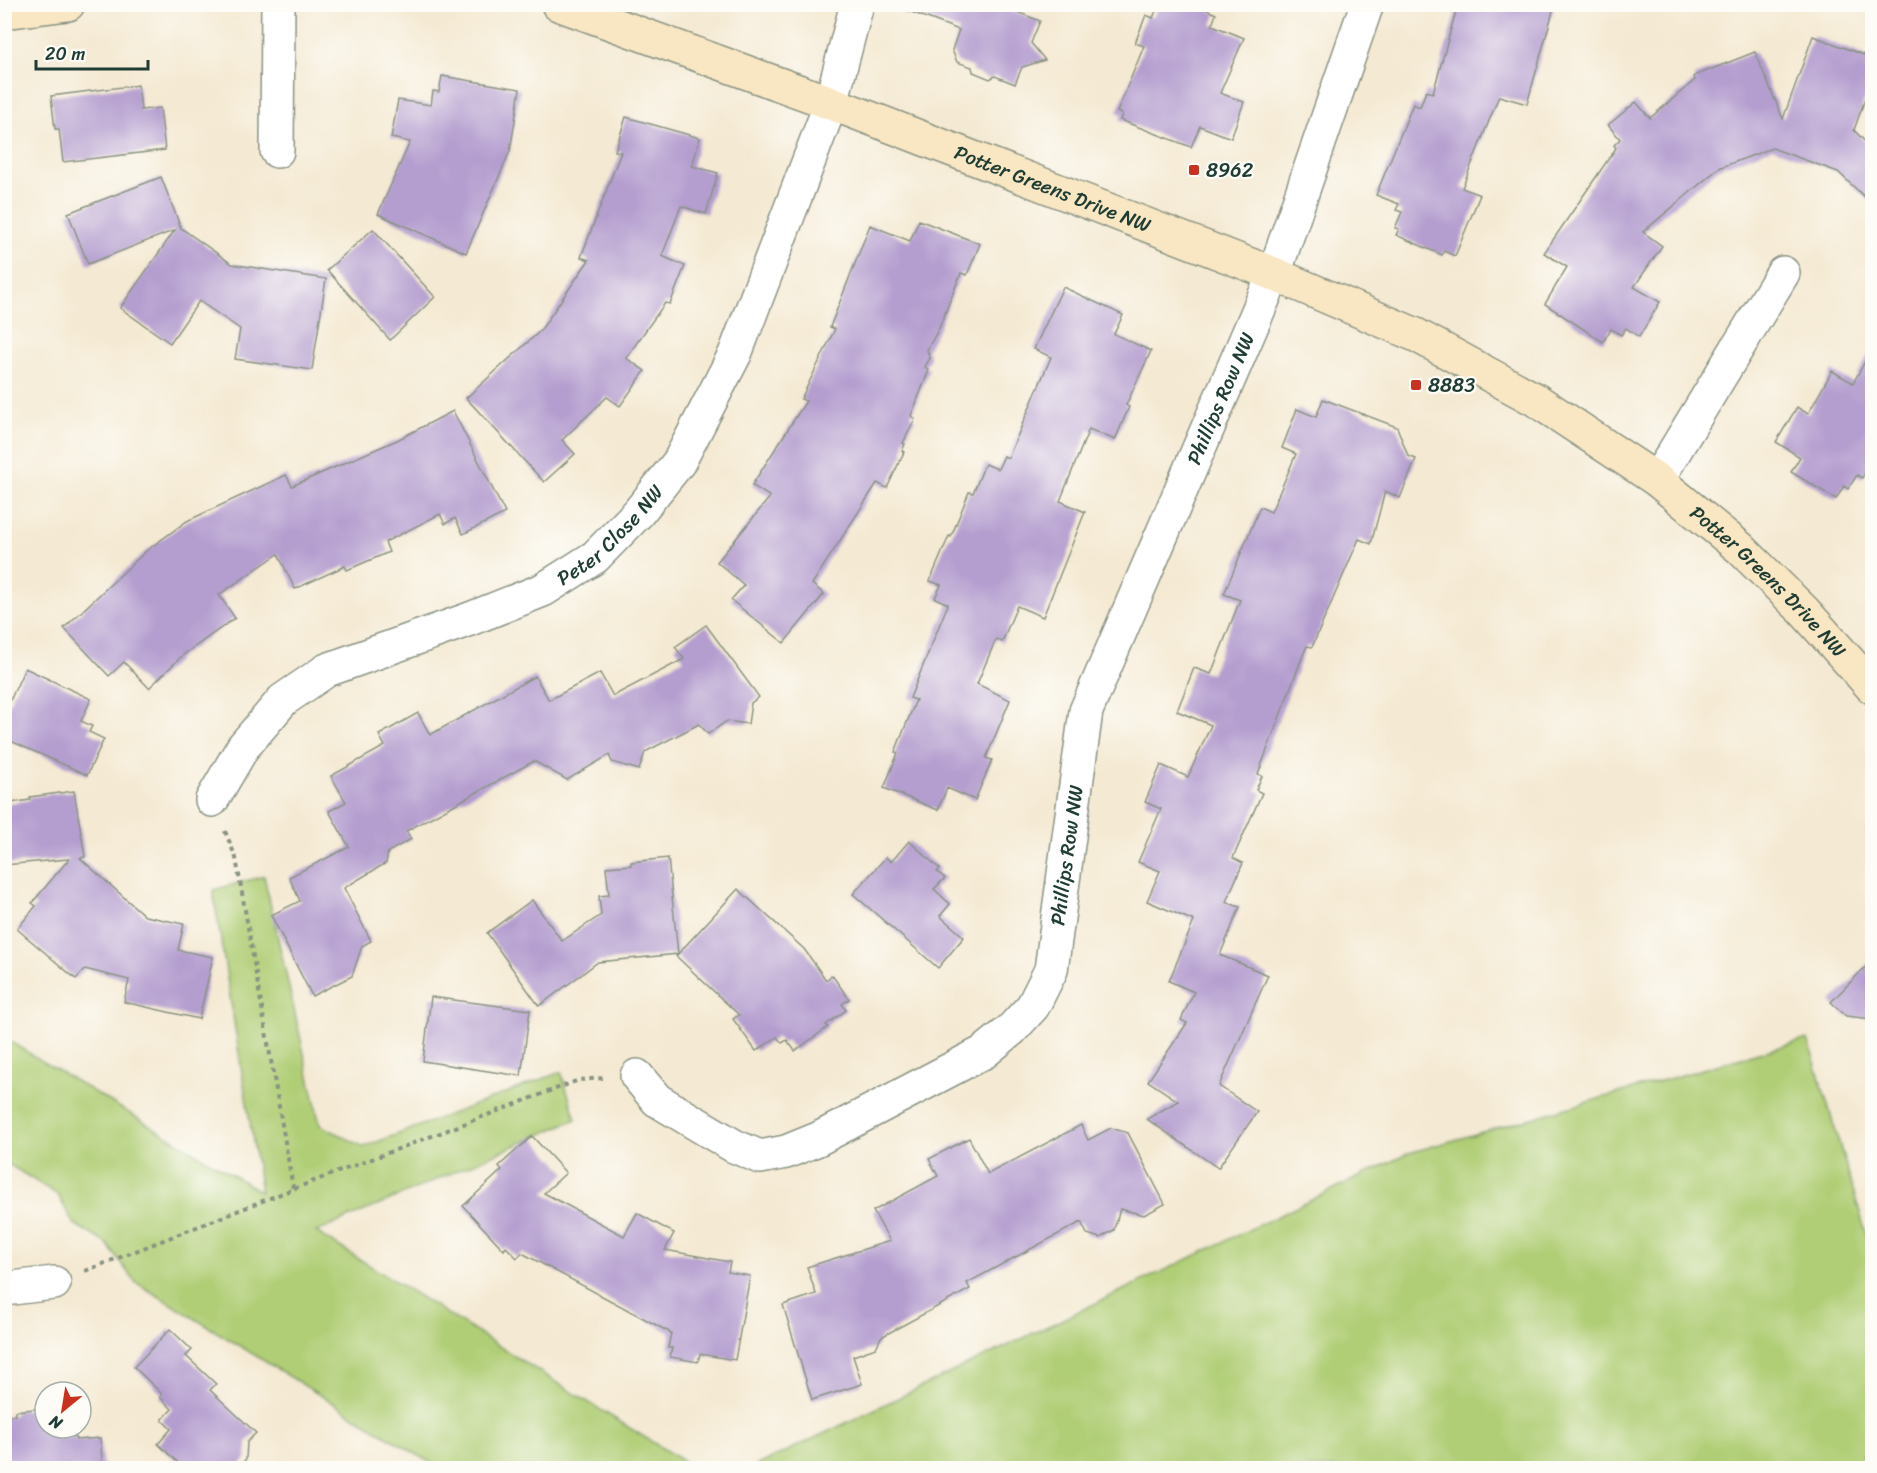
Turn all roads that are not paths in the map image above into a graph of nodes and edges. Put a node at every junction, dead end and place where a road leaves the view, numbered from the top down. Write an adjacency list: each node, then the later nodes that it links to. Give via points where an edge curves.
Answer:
1 (68, 4): 6 (street)
2 (278, 4): 8 (street)
3 (558, 4): 7 (street, Potter Greens Drive NW)
4 (857, 4): 7 (street)
5 (1367, 4): 10 (street)
6 (4, 12)
7 (831, 103): 10 (street, Potter Greens Drive NW); 13 (street, Peter Close NW, via 735,354 679,462 638,513 595,557 543,590 327,670 283,700 243,747)
8 (277, 151)
9 (1783, 273): 11 (street)
10 (1274, 274): 11 (street, Potter Greens Drive NW, via 1426,341 1536,400); 14 (street, Phillips Row NW, via 1086,711 1051,970 1034,1006 984,1052 818,1138 786,1152 760,1157 657,1100)
11 (1657, 480): 12 (street, Potter Greens Drive NW, via 1755,562)
12 (1872, 687)
13 (212, 800)
14 (637, 1076)
15 (54, 1283): 16 (street)
16 (4, 1289)

